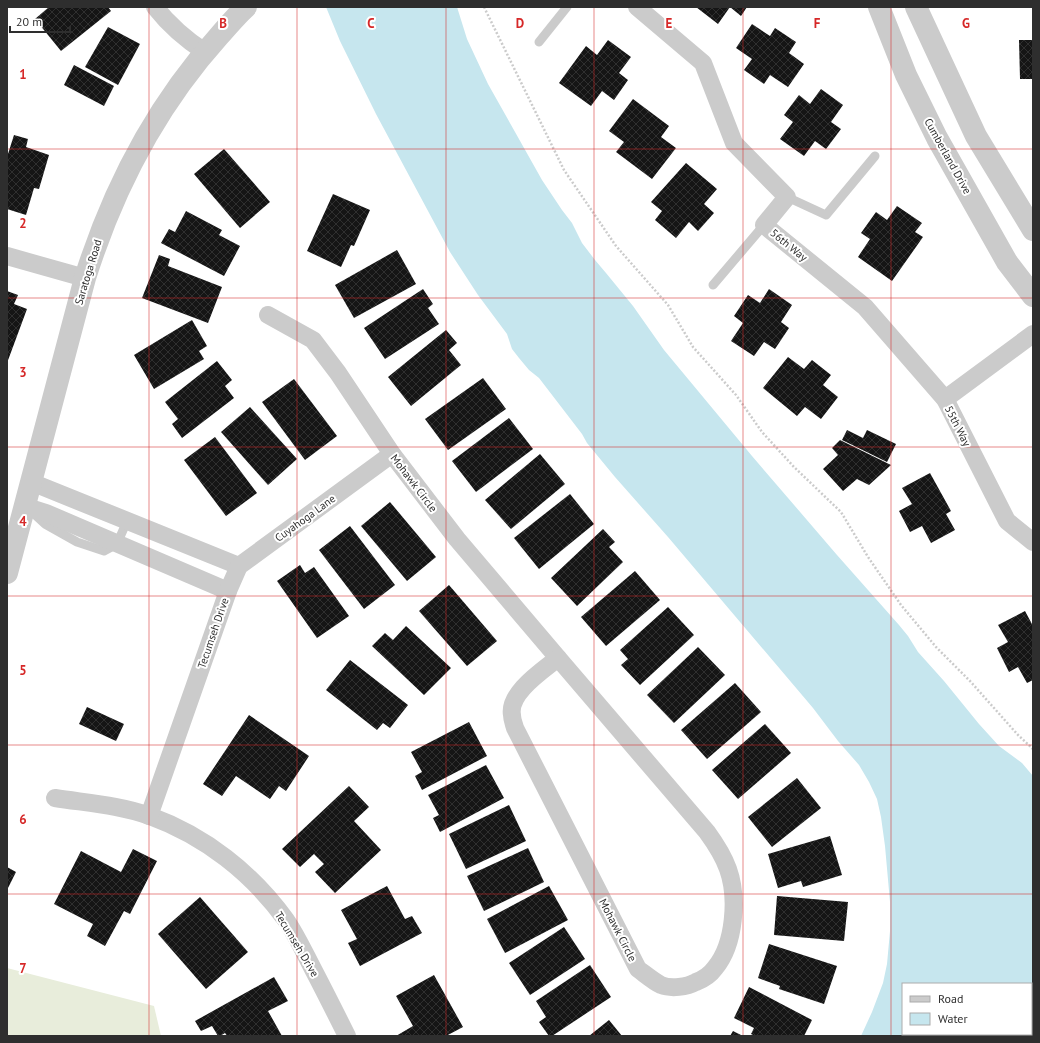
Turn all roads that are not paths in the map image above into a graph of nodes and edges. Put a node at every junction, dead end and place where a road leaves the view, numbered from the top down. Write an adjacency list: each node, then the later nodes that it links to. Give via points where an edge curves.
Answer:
1 (155, 7): 8 (street, via 184,38)
2 (246, 7): 8 (street, Saratoga Road)
3 (567, 7): 7 (lane)
4 (637, 7): 10 (street, via 703,63 734,143)
5 (879, 7): 16 (street, Cumberland Drive, via 906,75 937,138 1007,262)
6 (916, 7): 12 (street, via 976,136)
7 (539, 42)
8 (205, 52): 14 (street, Saratoga Road, via 170,99 138,151 114,201)
9 (875, 156): 10 (lane, via 826,215)
10 (787, 198): 11 (street, 56th Way)
11 (764, 224): 15 (lane); 19 (street, 56th Way, via 865,308)
12 (1033, 230)
13 (7, 256): 14 (street)
14 (85, 278): 21 (street, Saratoga Road)
15 (713, 285)
16 (1033, 296)
17 (268, 315): 20 (street, Mohawk Circle, via 313,340)
18 (1033, 334): 19 (street, 55th Way)
19 (944, 399): 24 (street, 55th Way, via 1007,521)
20 (392, 454): 26 (street, Cuyahoga Lane); 29 (street, Mohawk Circle, via 457,539)
21 (31, 482): 22 (street, Saratoga Road); 23 (street)
22 (24, 506): 25 (street, Tecumseh Drive); 27 (street, Saratoga Road)
23 (127, 521): 25 (lane); 26 (street)
24 (1033, 542)
25 (117, 544): 28 (street, Tecumseh Drive)
26 (239, 566): 28 (street)
27 (7, 573)
28 (228, 591): 31 (street, Tecumseh Drive)
29 (558, 658): 29 (street, Mohawk Circle, via 715,843 728,869 734,897 729,940 716,967 705,978 692,985 677,988 661,985 638,970 515,728 511,714 514,700 522,689)
30 (55, 798): 31 (street, Tecumseh Drive, via 115,807)
31 (149, 816): 32 (street, Tecumseh Drive, via 179,828 210,846 239,868 264,893 286,921 304,952)
32 (347, 1036)

